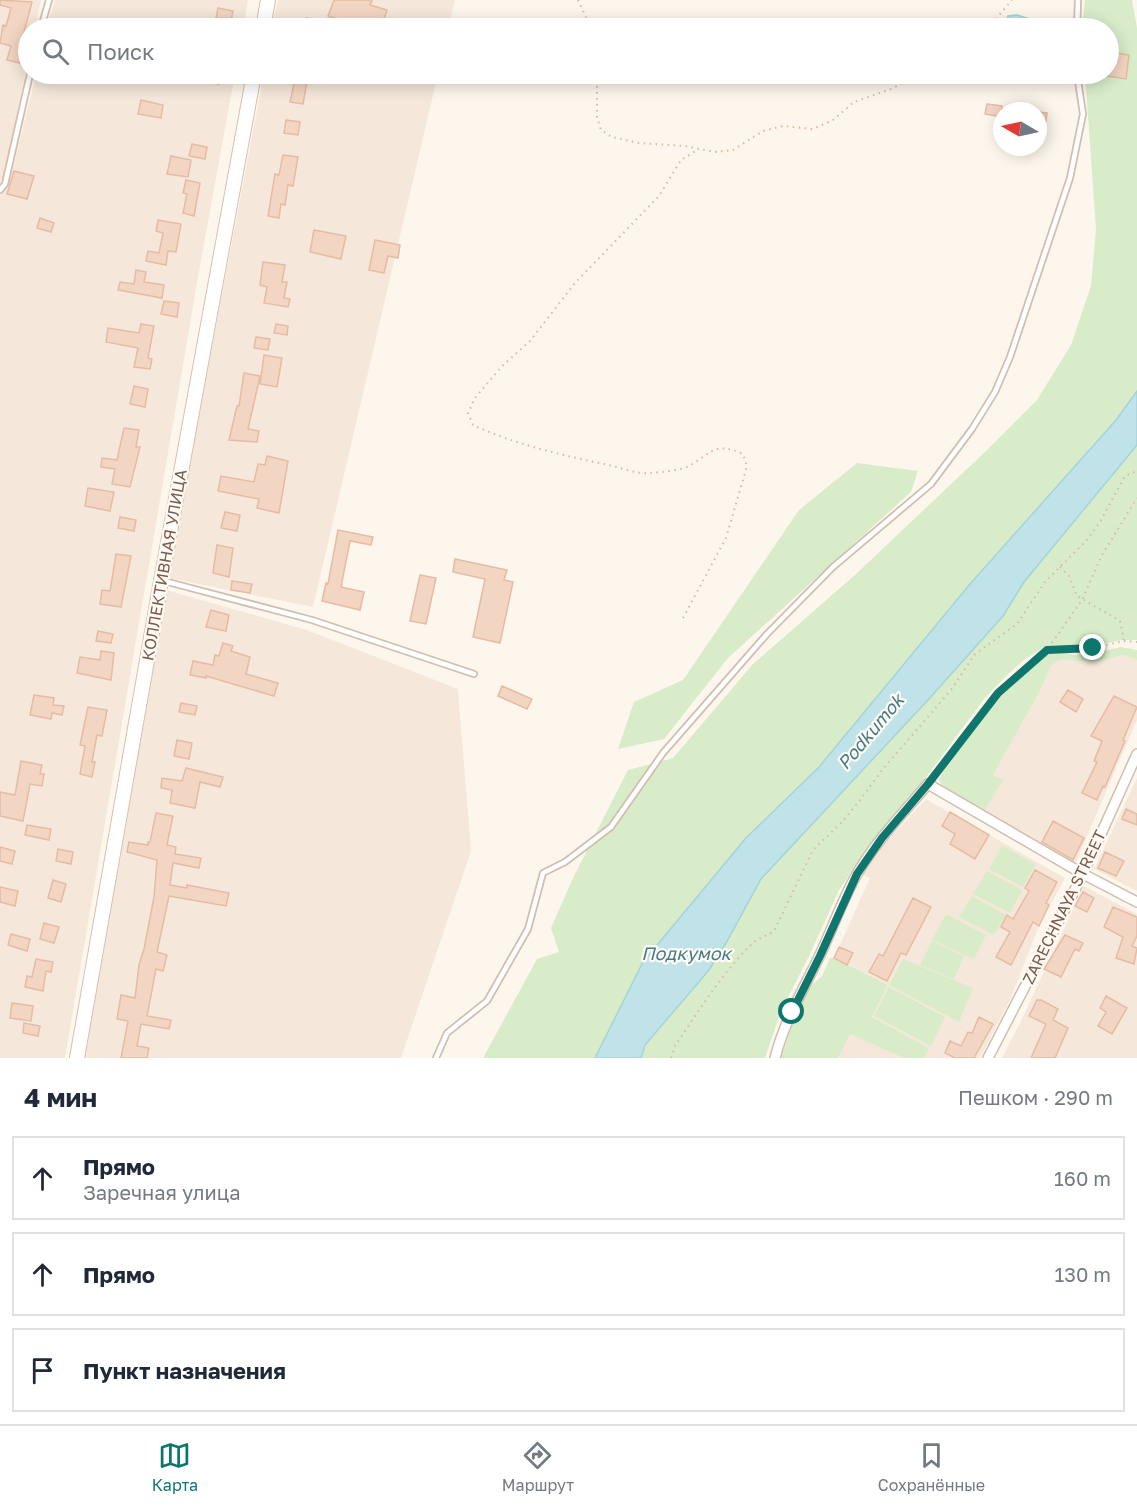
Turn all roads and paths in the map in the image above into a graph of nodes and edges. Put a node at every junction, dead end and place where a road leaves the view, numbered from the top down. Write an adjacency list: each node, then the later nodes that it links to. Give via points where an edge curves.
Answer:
1 (49, 0): 6 (lane)
2 (268, 0): 7 (street)
3 (578, 0): 8 (path)
4 (1012, 0): 9 (path)
5 (1078, 0): 10 (lane)
6 (44, 18)
7 (265, 18)
8 (586, 18)
9 (997, 18)
10 (1077, 18)
11 (28, 84): 17 (lane, via 5,184)
12 (252, 84): 21 (street, КОЛЛЕКТИВНАЯ УЛИЦА)
13 (597, 84): 16 (path, via 597,117 602,130 639,143)
14 (901, 84): 16 (path, via 854,102 833,120 813,129 783,126 763,131 734,150)
15 (1078, 84): 33 (lane, via 1083,114 1070,178 1010,357 995,392 972,429 930,484 834,567 767,634 663,753 611,827 565,862 543,873 528,929 487,1001 447,1033)
16 (699, 149): 23 (path, via 681,160 659,196 575,283 530,341 475,398 468,413 472,425 494,435 646,473 688,466 717,448 743,454 747,466 726,538)
17 (0, 190)
18 (1137, 471): 20 (path, via 1125,476 1100,522)
19 (1137, 498): 22 (path, via 1102,555)
20 (1060, 567): 22 (path); 34 (path, via 1017,624 975,654 951,690 842,822 813,850 774,931 756,940 728,972 675,1046)
21 (161, 581): 27 (lane, via 312,620); 32 (street, КОЛЛЕКТИВНАЯ УЛИЦА)
22 (1082, 600): 24 (path, via 1117,618); 26 (path)
23 (683, 618)
24 (1124, 641): 25 (path); 26 (path, via 1084,650)
25 (1137, 642)
26 (1047, 650): 29 (path, via 998,693)
27 (474, 674)
28 (1137, 754): 30 (street, ZARECHNAYA STREET)
29 (928, 784): 30 (street); 35 (street, via 857,874 792,1012)
30 (1083, 874): 31 (street); 36 (street, ZARECHNAYA STREET)
31 (1137, 902)
32 (77, 1058)
33 (436, 1058)
34 (671, 1058)
35 (775, 1058)
36 (988, 1058)

